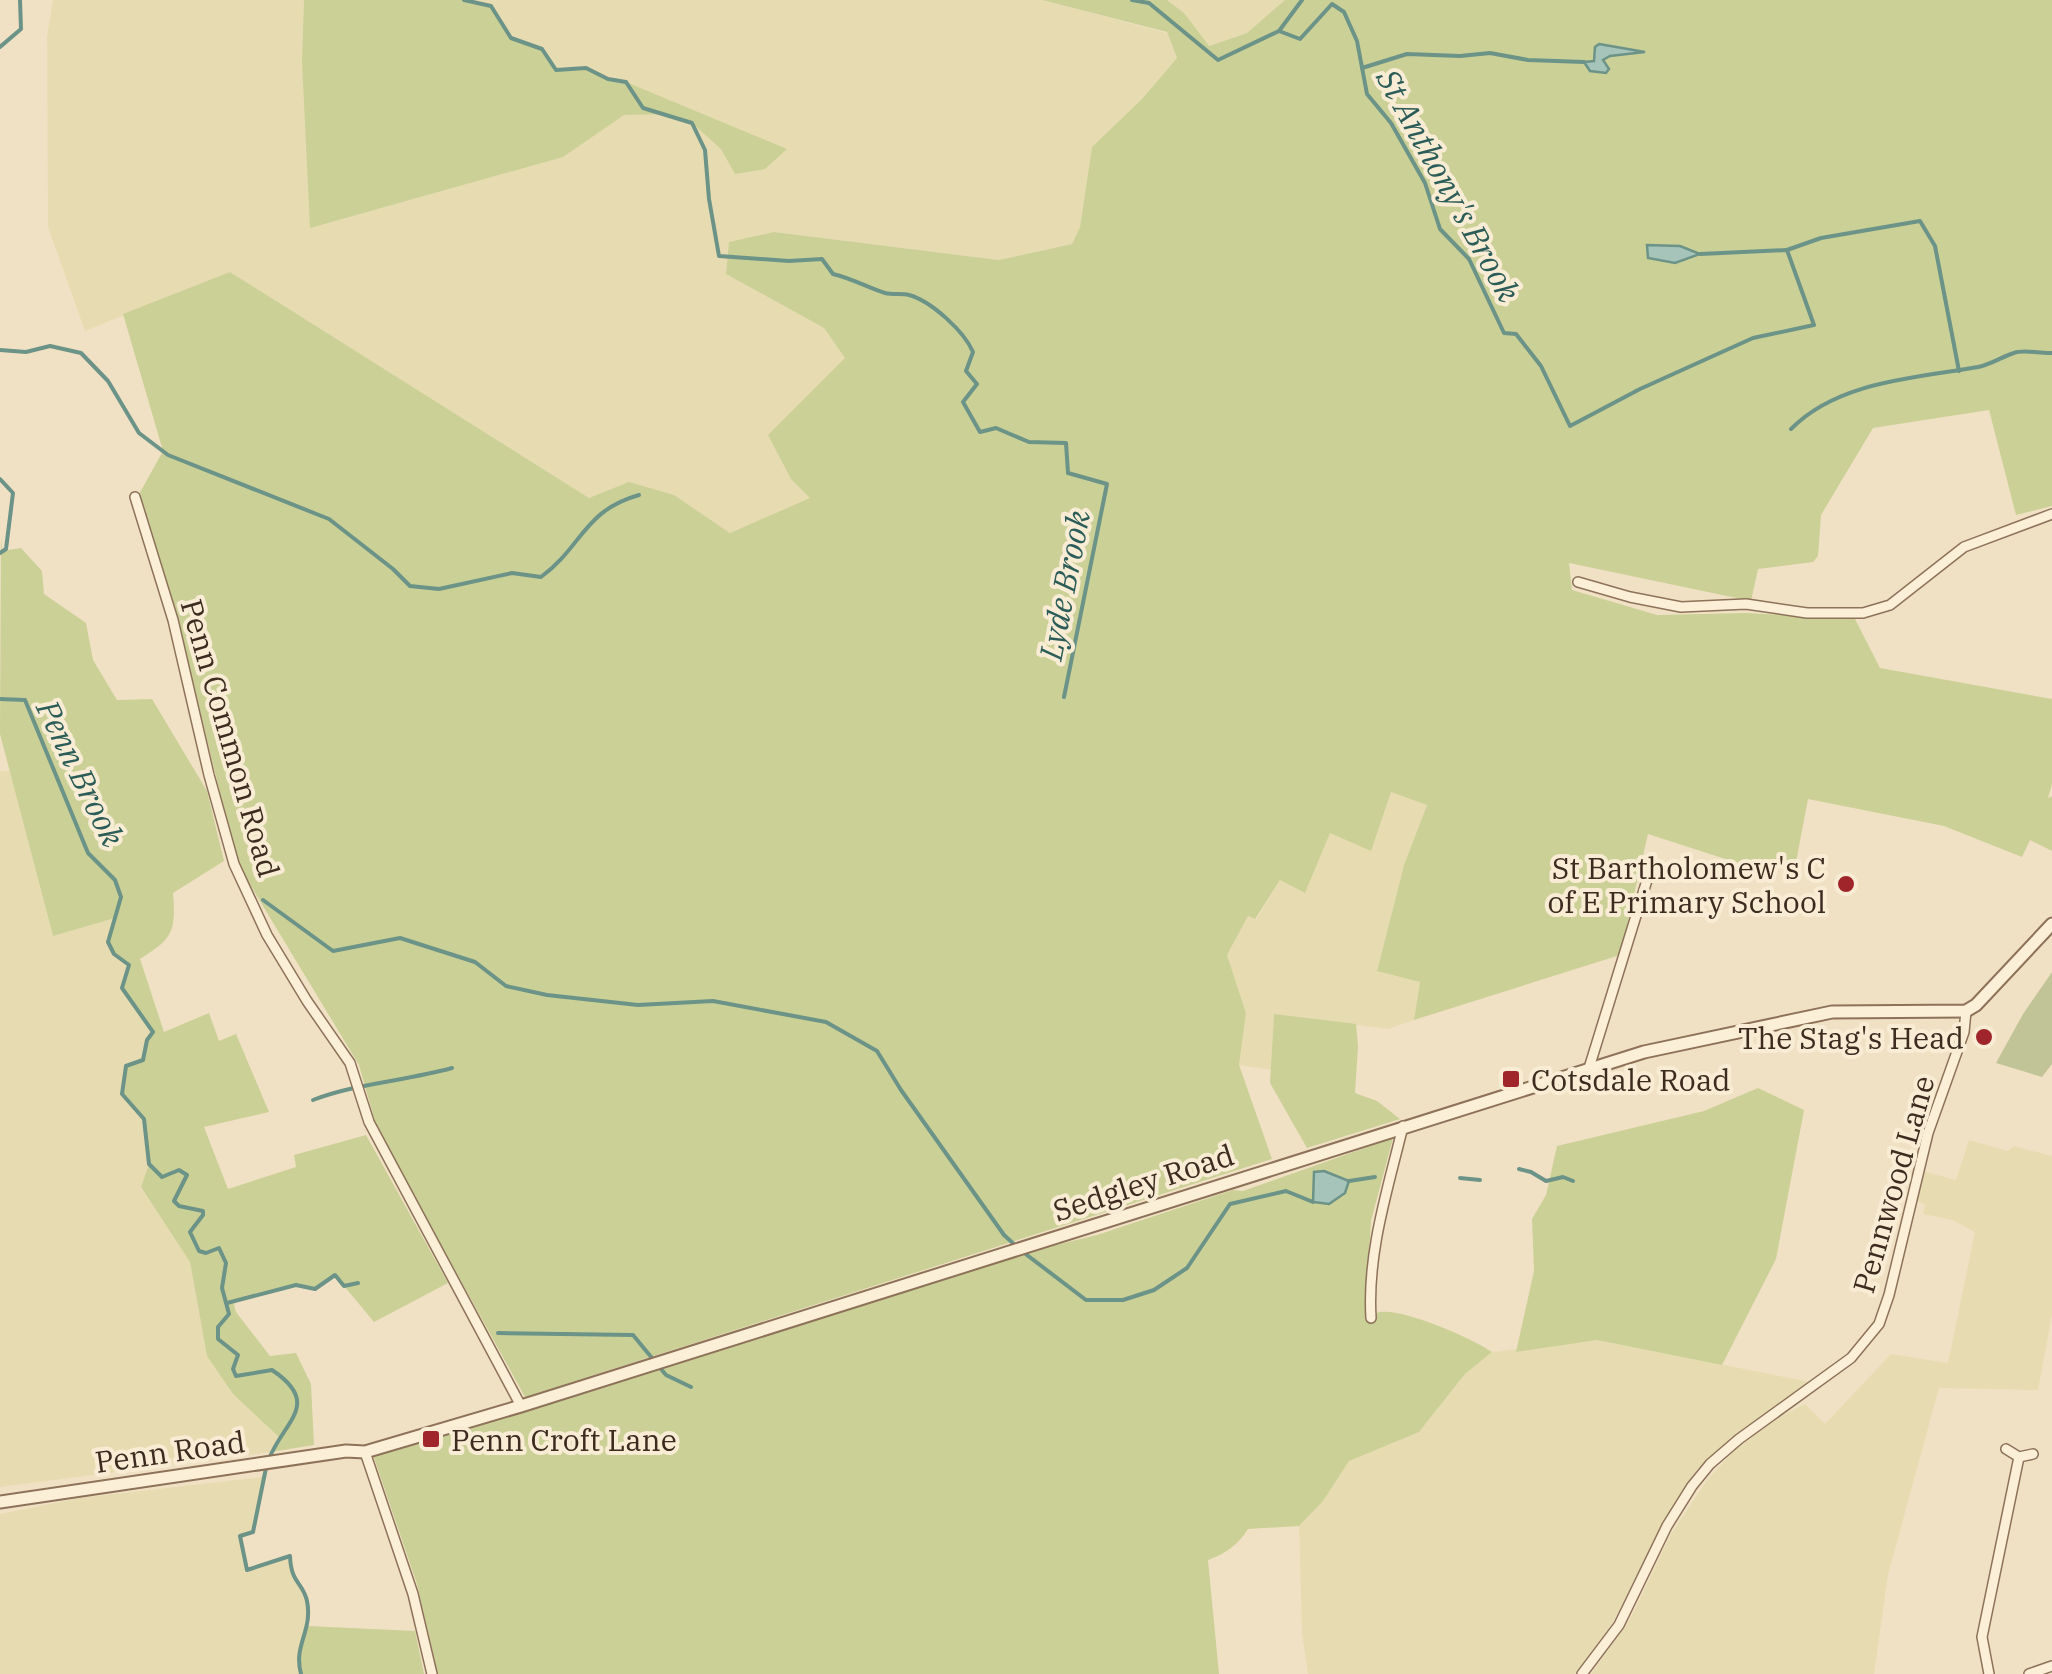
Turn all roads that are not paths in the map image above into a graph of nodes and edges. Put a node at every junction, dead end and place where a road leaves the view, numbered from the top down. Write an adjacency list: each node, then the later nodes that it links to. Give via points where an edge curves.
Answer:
1 (134, 498): 10 (street, Penn Common Road, via 173,620 234,864 268,935 350,1062 369,1122)
2 (2052, 514): 3 (street, via 1964,547 1890,605 1862,613 1746,604 1682,607)
3 (1578, 582)
4 (1652, 864): 7 (street)
5 (2052, 924): 6 (street)
6 (1966, 1011): 7 (street, Sedgley Road, via 1832,1012); 19 (street, Pennwood Lane, via 1879,1324 1851,1358 1710,1464 1667,1526 1619,1625)
7 (1590, 1068): 8 (street, Sedgley Road)
8 (1403, 1126): 9 (street, via 1376,1238); 10 (street, Sedgley Road)
9 (1371, 1318)
10 (521, 1406): 13 (street, Sedgley Road)
11 (2006, 1449): 15 (street)
12 (346, 1451): 13 (street, Sedgley Road); 16 (street, Penn Road)
13 (365, 1452): 18 (street, via 414,1594)
14 (2033, 1454): 15 (street)
15 (2018, 1457): 20 (street, via 1982,1638)
16 (0, 1502)
17 (2052, 1666): 21 (street)
18 (432, 1674)
19 (1582, 1674)
20 (1989, 1674)
21 (2030, 1674)

